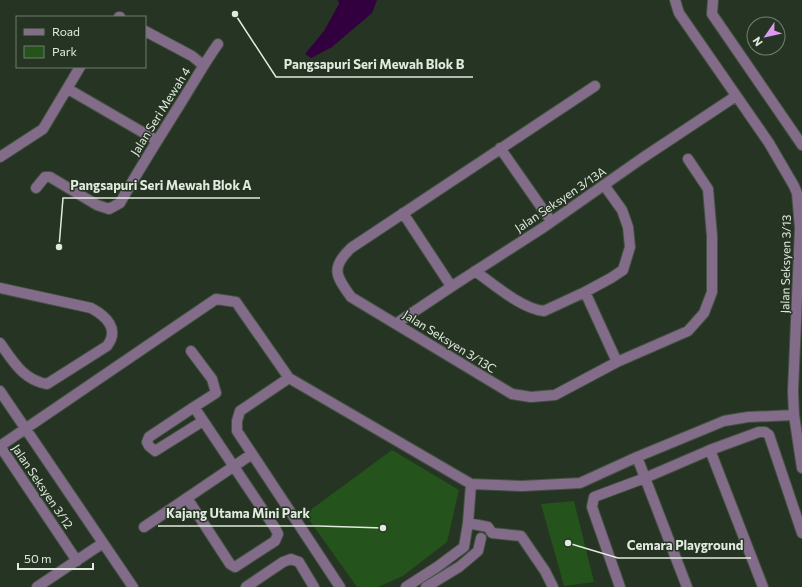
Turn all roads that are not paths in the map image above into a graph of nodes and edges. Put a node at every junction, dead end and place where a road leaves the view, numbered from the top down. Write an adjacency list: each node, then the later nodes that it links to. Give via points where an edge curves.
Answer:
1 (675, 0): 9 (street, Jalan Seksyen 3/13, via 679,12)
2 (713, 0): 11 (street, via 712,14)
3 (146, 32): 5 (street, via 192,56)
4 (218, 44): 5 (street, Jalan Seri Mewah 4)
5 (203, 65): 10 (street, Jalan Seri Mewah 4)
6 (79, 68): 8 (street)
7 (595, 86): 12 (street, Jalan Seksyen 3/13C)
8 (68, 89): 10 (street); 13 (street, via 43,129)
9 (736, 96): 15 (street, Jalan Seksyen 3/13A); 17 (street, Jalan Seksyen 3/13)
10 (156, 140): 16 (street, Jalan Seri Mewah 4, via 120,203 109,209 97,205 50,177 45,177)
11 (802, 145)
12 (500, 148): 18 (street, Jalan Seksyen 3/13C); 19 (street)
13 (0, 157)
14 (688, 159): 28 (street, Jalan Seksyen 3/13C, via 708,189 712,236 712,292 704,313 688,331)
15 (604, 185): 19 (street, Jalan Seksyen 3/13A); 23 (street, via 622,210 628,227 630,247 623,270)
16 (36, 188)
17 (799, 192): 24 (street, Jalan Seksyen 3/13)
18 (403, 213): 21 (street); 25 (street, Jalan Seksyen 3/13C, via 351,248 337,264 339,280 351,297)
19 (551, 221): 20 (street, Jalan Seksyen 3/13A)
20 (475, 271): 21 (street, Jalan Seksyen 3/13A); 23 (street, via 526,306 536,310 544,311)
21 (451, 286): 25 (street, Jalan Seksyen 3/13A)
22 (0, 288): 26 (street, via 90,308 101,313 111,328 112,339 107,346 47,384 36,382 21,372)
23 (585, 292): 28 (street)
24 (799, 320): 32 (street, Jalan Seksyen 3/13, via 793,391)
25 (397, 323): 28 (street, Jalan Seksyen 3/13C, via 512,394 531,397 554,395)
26 (0, 343)
27 (191, 351): 31 (street, via 212,380 216,393)
28 (617, 362)
29 (289, 378): 34 (street, via 236,302 216,299); 37 (street, via 240,411 237,431); 42 (street)
30 (0, 391): 34 (street)
31 (194, 407): 33 (street); 33 (street, via 149,438 149,446 155,451)
32 (794, 415): 38 (street, via 724,421); 40 (street, Jalan Seksyen 3/13)
33 (203, 420): 39 (street)
34 (26, 429): 35 (street); 50 (street)
35 (0, 446): 51 (street, Jalan Seksyen 3/12)
36 (710, 450): 41 (street); 47 (street, via 765,432 769,436); 62 (street)
37 (252, 454): 39 (street); 56 (street)
38 (637, 457): 41 (street); 42 (street, via 580,483 522,486)
39 (234, 466): 43 (street); 43 (street, via 275,528 278,534 275,540 235,567 230,564)
40 (802, 468)
41 (645, 478): 60 (street, via 594,497 592,506); 61 (street)
42 (471, 484): 44 (street)
43 (187, 498): 45 (street)
44 (468, 524): 46 (street, via 488,527); 48 (street)
45 (144, 527)
46 (492, 533): 49 (street, via 486,539); 59 (street, via 521,536)
47 (802, 533)
48 (466, 535): 49 (street); 57 (street, via 464,547)
49 (481, 538): 58 (street, via 478,551 460,567)
50 (103, 543): 51 (street); 53 (street)
51 (77, 560): 52 (street)
52 (37, 587)
53 (133, 587)
54 (246, 587): 55 (street, via 291,558 299,562)
55 (314, 587)
56 (340, 587)
57 (406, 587)
58 (426, 587)
59 (553, 587)
60 (620, 587)
61 (687, 587)
62 (762, 587)

